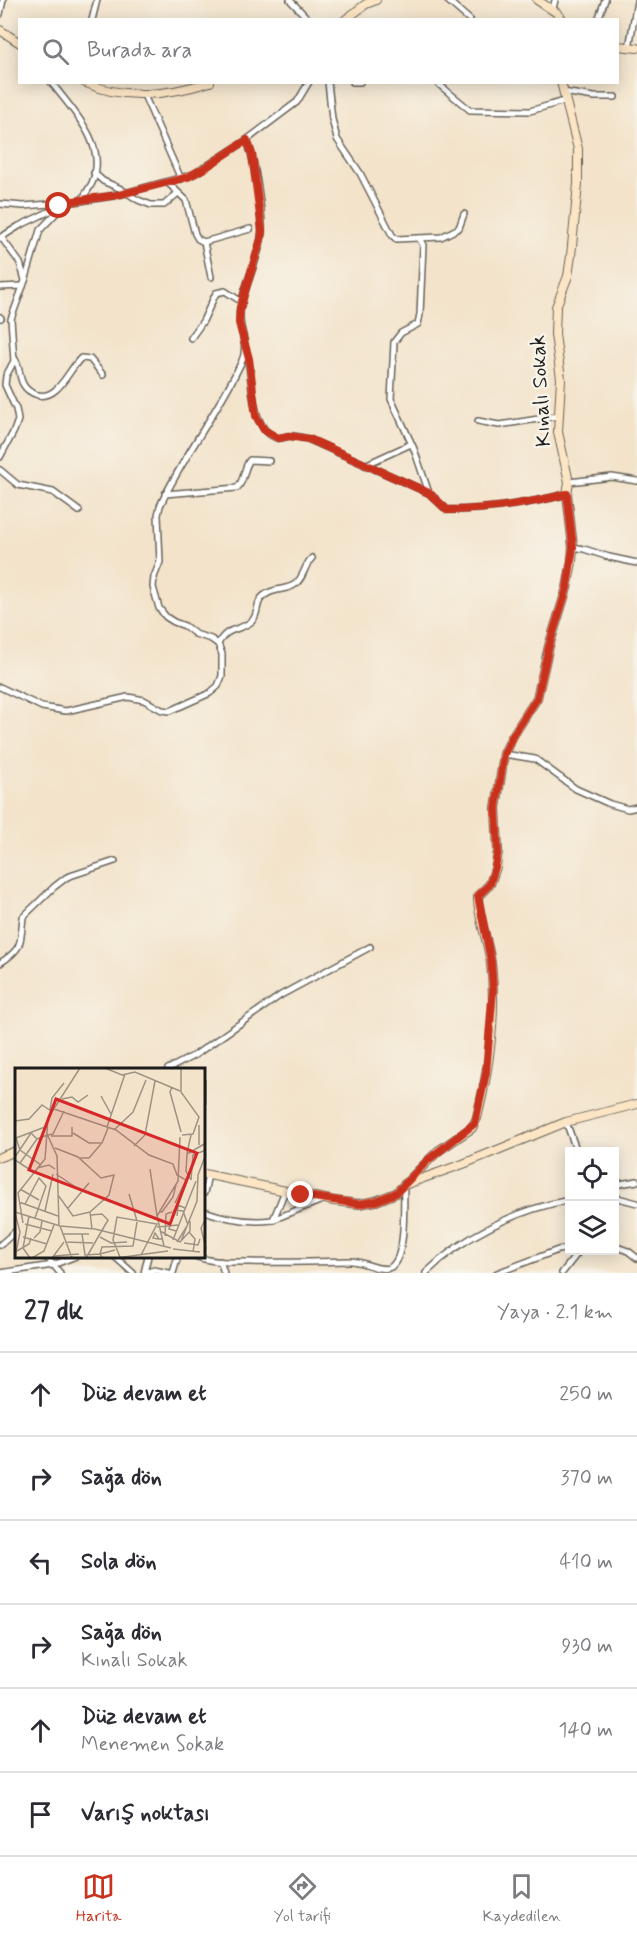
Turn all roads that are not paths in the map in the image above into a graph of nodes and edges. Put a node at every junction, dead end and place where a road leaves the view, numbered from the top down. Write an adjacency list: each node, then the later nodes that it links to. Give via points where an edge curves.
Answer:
1 (3, 0): 10 (street)
2 (97, 0): 12 (street)
3 (290, 0): 13 (street)
4 (376, 0): 14 (street)
5 (447, 0): 15 (street)
6 (537, 0): 11 (street)
7 (555, 0): 11 (street)
8 (605, 0): 16 (street)
9 (637, 2): 19 (street)
10 (0, 14)
11 (555, 14)
12 (92, 18)
13 (307, 18)
14 (348, 18)
15 (468, 18)
16 (599, 18)
17 (0, 30): 18 (street)
18 (18, 41)
19 (633, 48)
20 (52, 84): 32 (street, via 94,144)
21 (89, 84): 28 (street, via 108,91)
22 (202, 84): 28 (street)
23 (306, 84): 31 (street, via 297,102)
24 (328, 84): 43 (street, via 337,140 360,173 392,235 396,239)
25 (438, 84): 30 (street, via 470,110 530,111)
26 (561, 84): 27 (street, Kınalı Sokak)
27 (562, 92): 29 (street); 30 (street, Kınalı Sokak)
28 (144, 95): 33 (street)
29 (615, 97)
30 (564, 101): 53 (street, Kınalı Sokak, via 578,149 578,174 570,268 556,312 555,342 561,379)
31 (247, 140): 33 (street); 48 (street, via 262,231)
32 (94, 173): 35 (street); 37 (street)
33 (181, 179): 34 (street)
34 (167, 182): 35 (street); 36 (street)
35 (127, 192): 36 (street, via 158,206); 37 (street)
36 (178, 193): 44 (street, via 188,204 195,234)
37 (82, 200): 38 (street)
38 (67, 203): 39 (street); 42 (street); 46 (street, via 40,230)
39 (0, 204)
40 (464, 214): 43 (street, via 455,231 441,237)
41 (250, 229): 44 (street)
42 (1, 237): 46 (street, via 20,263)
43 (419, 238): 55 (street, via 423,245 420,314 418,324 394,342 391,394)
44 (204, 242): 45 (street)
45 (211, 277)
46 (24, 283): 47 (street); 51 (street, via 10,325)
47 (0, 287)
48 (242, 302): 49 (street, via 225,291 216,293); 50 (street, via 239,323)
49 (191, 338)
50 (246, 350): 58 (street, via 256,416 264,430 278,438 309,439); 63 (street)
51 (14, 358): 52 (street, via 24,386 41,396 53,392 81,358 90,359); 56 (street, via 5,385 18,415 17,424)
52 (103, 375)
53 (558, 416): 54 (street, via 499,425); 61 (street, Kınalı Sokak)
54 (478, 421)
55 (411, 444): 58 (street); 62 (street)
56 (0, 457)
57 (269, 461): 63 (street, via 250,460 237,488)
58 (364, 465): 62 (street)
59 (0, 470): 65 (street, via 18,484 53,492)
60 (637, 481): 61 (street, via 612,477)
61 (569, 482): 64 (street, Kınalı Sokak)
62 (429, 493): 64 (street, via 447,510 524,504)
63 (165, 494): 69 (street, via 158,514 160,561 153,587 159,608 174,622)
64 (567, 494): 66 (street, Kınalı Sokak)
65 (79, 511)
66 (573, 547): 68 (street); 71 (street, Kınalı Sokak, via 567,588 537,698)
67 (312, 558): 69 (street, via 300,580 263,597 251,622 226,633)
68 (637, 563)
69 (218, 644): 70 (street, via 222,676 218,686 170,711 128,697 66,711 42,707)
70 (0, 687)
71 (504, 754): 72 (street, via 535,759 576,789 610,804); 85 (street, Kınalı Sokak, via 496,808 498,851 490,884 478,896 493,990 489,1051 479,1109 472,1128 438,1151)
72 (637, 807)
73 (115, 861): 75 (street, via 73,875 54,887 23,917 22,942)
74 (370, 946): 76 (street, via 281,995)
75 (0, 963)
76 (170, 1068)
77 (637, 1104): 78 (street)
78 (566, 1122): 79 (street); 85 (street)
79 (575, 1147)
80 (15, 1151): 81 (street)
81 (0, 1157)
82 (206, 1174): 86 (street)
83 (637, 1181): 84 (street)
84 (619, 1184)
85 (404, 1185): 88 (street, via 396,1193 367,1203); 105 (street, via 402,1239 397,1260 391,1267 384,1269 353,1261)
86 (285, 1191): 88 (street); 92 (street)
87 (619, 1198): 90 (street)
88 (324, 1199): 92 (street)
89 (565, 1201): 115 (street, via 510,1218 467,1241)
90 (637, 1203)
91 (206, 1212): 92 (street, via 249,1222)
92 (272, 1220)
93 (15, 1232): 94 (street)
94 (0, 1245)
95 (619, 1248): 104 (street)
96 (565, 1249): 116 (street)
97 (577, 1255): 117 (street)
98 (47, 1258): 106 (street)
99 (73, 1258): 106 (street)
100 (115, 1258): 110 (street)
101 (148, 1258): 111 (street)
102 (178, 1258): 113 (street)
103 (201, 1258): 105 (street)
104 (637, 1258)
105 (220, 1261): 114 (street)
106 (53, 1265): 108 (street); 109 (street)
107 (0, 1267): 108 (street)
108 (2, 1273)
109 (60, 1273)
110 (133, 1273)
111 (144, 1273)
112 (144, 1273): 113 (street)
113 (171, 1273)
114 (224, 1273)
115 (426, 1273)
116 (497, 1273)
117 (562, 1273)

